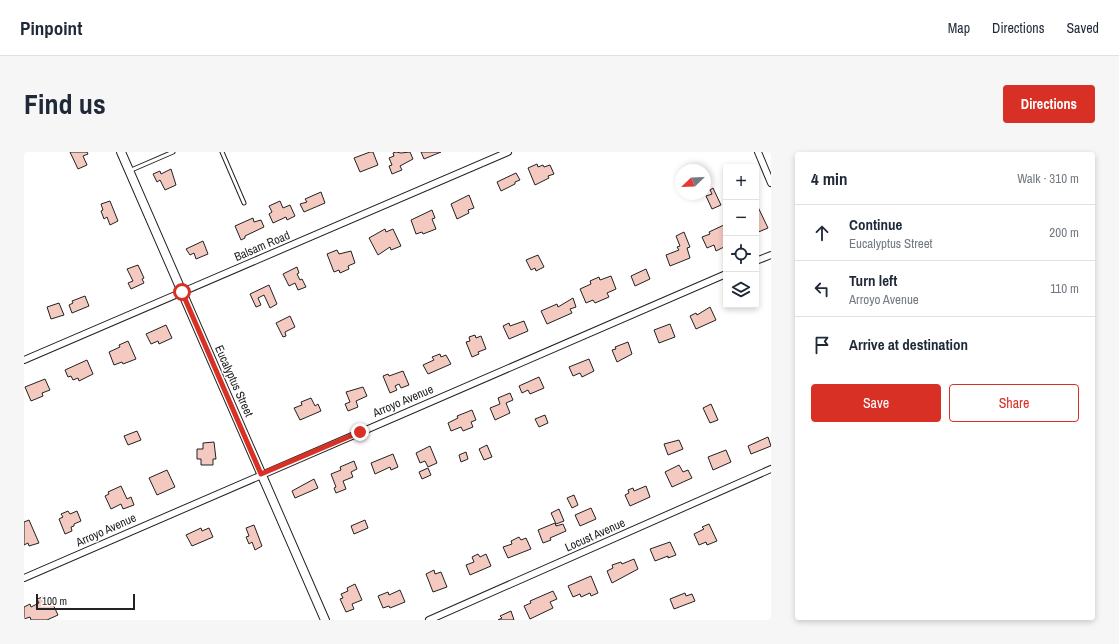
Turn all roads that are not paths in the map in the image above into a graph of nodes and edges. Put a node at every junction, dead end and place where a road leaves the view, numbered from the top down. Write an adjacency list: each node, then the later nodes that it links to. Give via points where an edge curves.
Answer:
1 (121, 152): 6 (main road, Eucalyptus Street)
2 (173, 152): 6 (lane)
3 (222, 152): 8 (lane)
4 (508, 152): 12 (street, Balsam Road)
5 (758, 152): 7 (street)
6 (129, 171): 12 (main road, Eucalyptus Street)
7 (771, 183)
8 (244, 203)
9 (771, 255): 10 (street)
10 (759, 260)
11 (723, 275): 15 (street, Arroyo Avenue)
12 (182, 292): 13 (street, Balsam Road); 15 (main road, Eucalyptus Street)
13 (24, 360)
14 (771, 470): 18 (street, Locust Avenue)
15 (261, 474): 16 (street, Arroyo Avenue); 17 (main road, Eucalyptus Street)
16 (24, 578)
17 (325, 620)
18 (429, 620)

